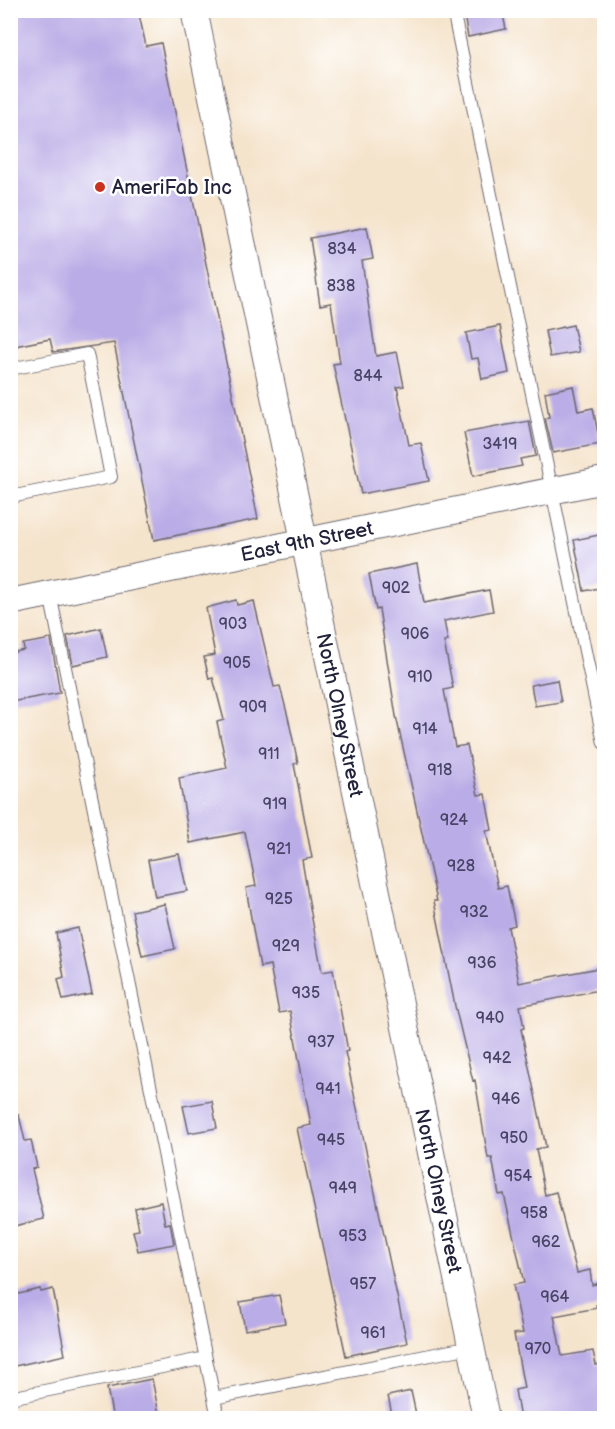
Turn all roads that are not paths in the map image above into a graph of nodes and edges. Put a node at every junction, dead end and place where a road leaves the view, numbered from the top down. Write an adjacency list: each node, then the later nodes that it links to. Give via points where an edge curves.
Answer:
1 (194, 10): 7 (street, North Olney Street)
2 (453, 10): 5 (lane)
3 (10, 369): 6 (lane, via 87,354 111,477)
4 (604, 480): 5 (street, East 9th Street)
5 (552, 490): 7 (street, East 9th Street); 10 (lane)
6 (10, 497)
7 (305, 541): 8 (street, East 9th Street); 11 (street, North Olney Street)
8 (50, 594): 9 (street, East 9th Street); 12 (lane)
9 (10, 602)
10 (604, 743)
11 (471, 1347): 14 (lane); 16 (street, North Olney Street)
12 (206, 1358): 13 (lane); 14 (lane)
13 (10, 1398)
14 (214, 1398): 15 (lane)
15 (218, 1419)
16 (486, 1419)

